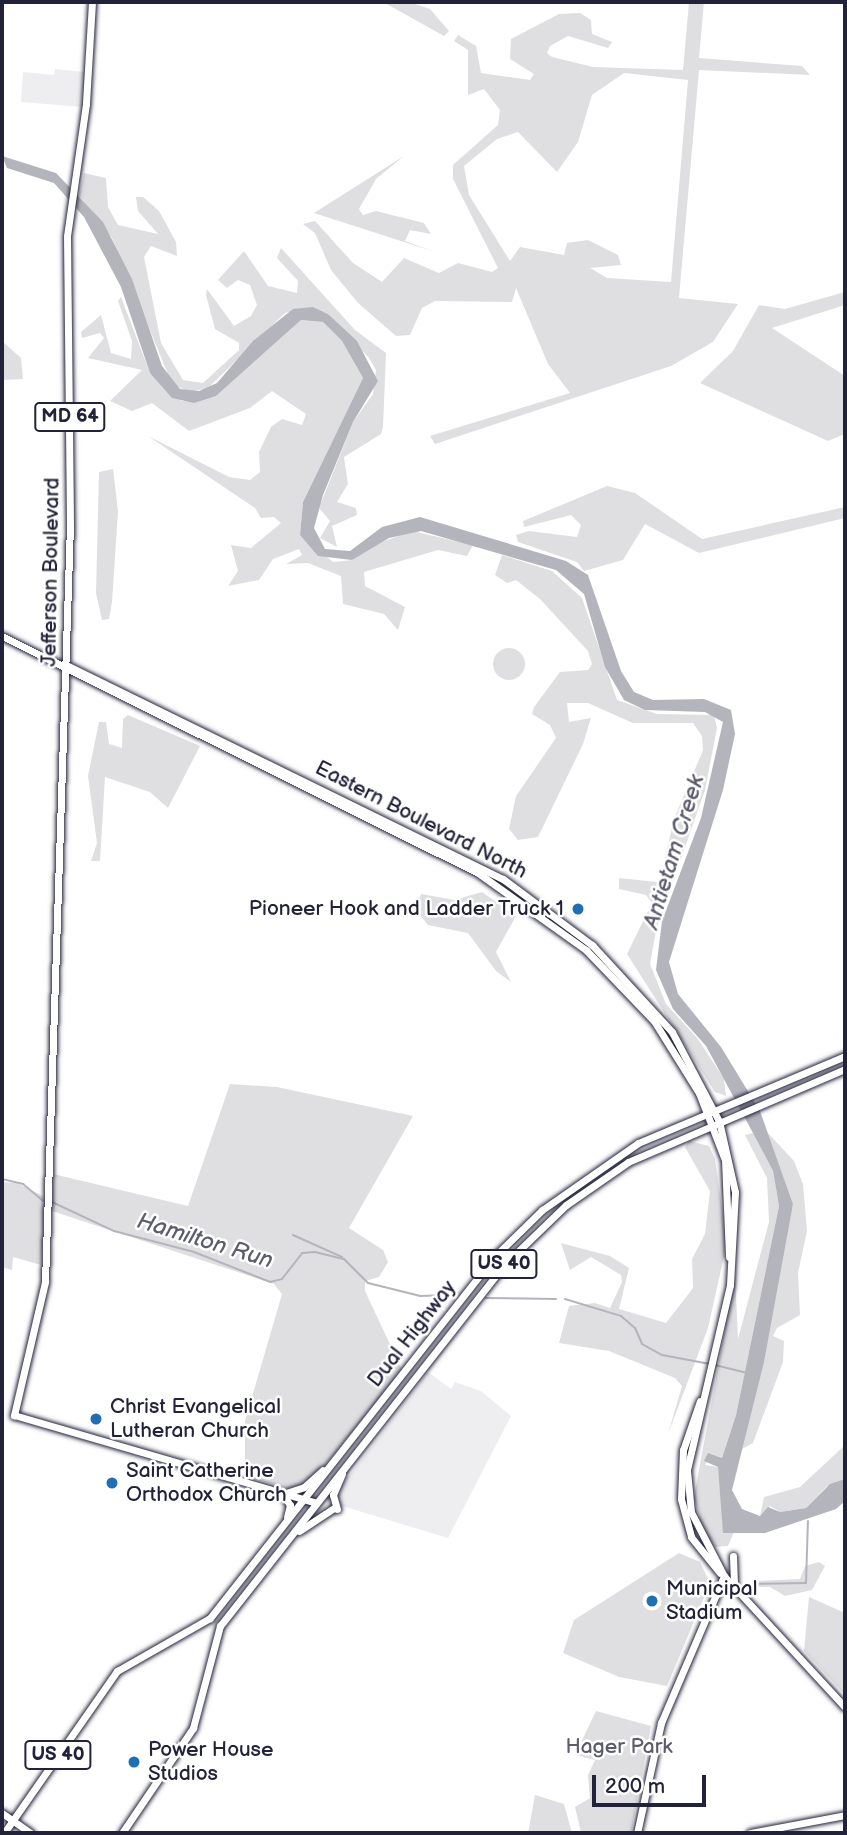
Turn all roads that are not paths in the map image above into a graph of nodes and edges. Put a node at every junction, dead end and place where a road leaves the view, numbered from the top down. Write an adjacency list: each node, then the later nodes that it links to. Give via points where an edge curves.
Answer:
1 (92, 2): 2 (main road, Jefferson Boulevard / MD 64, via 86,104 69,210)
2 (67, 624): 4 (main road, via 63,650); 5 (main road, Jefferson Boulevard / MD 64)
3 (2, 636): 4 (main road, Eastern Boulevard North)
4 (48, 656): 5 (main road, Eastern Boulevard North)
5 (66, 665): 6 (main road, Eastern Boulevard North); 7 (main road, Jefferson Boulevard / MD 64); 9 (main road, Eastern Boulevard North)
6 (94, 684): 7 (main road, via 73,678); 8 (main road, Eastern Boulevard North)
7 (65, 699): 33 (main road, Jefferson Boulevard / MD 64, via 46,1282 14,1415)
8 (210, 741): 9 (main road); 10 (main road, Eastern Boulevard North)
9 (248, 752): 11 (main road, Eastern Boulevard North)
10 (239, 755): 11 (main road); 12 (main road, Eastern Boulevard North)
11 (284, 770): 13 (main road, Eastern Boulevard North)
12 (397, 834): 13 (main road); 14 (main road, Eastern Boulevard North)
13 (438, 845): 14 (main road); 15 (main road, Eastern Boulevard North, via 522,891)
14 (478, 873): 15 (main road, Eastern Boulevard North)
15 (573, 934): 16 (main road, Eastern Boulevard North); 17 (main road, Eastern Boulevard North)
16 (630, 993): 17 (main road); 20 (main road, Eastern Boulevard North, via 678,1052)
17 (654, 1011): 20 (main road, Eastern Boulevard North, via 685,1050)
18 (845, 1056): 20 (main road, Dual Highway / US 40)
19 (845, 1069): 21 (main road, Dual Highway / US 40)
20 (715, 1110): 21 (main road, Eastern Boulevard North); 22 (main road, Dual Highway / US 40)
21 (719, 1121): 24 (main road, Dual Highway / US 40, via 643,1154); 30 (main road, Eastern Boulevard North, via 732,1229 722,1321)
22 (610, 1159): 23 (main road, Dual Highway / US 40); 24 (main road, via 589,1176)
23 (579, 1180): 25 (main road, via 583,1187); 26 (main road, Dual Highway / US 40, via 527,1224)
24 (591, 1186): 25 (main road, Dual Highway / US 40)
25 (566, 1205): 28 (main road, Dual Highway / US 40, via 506,1263)
26 (450, 1313): 27 (main road, Dual Highway / US 40); 28 (main road)
27 (440, 1325): 29 (main road, via 444,1336); 31 (main road, Dual Highway / US 40)
28 (452, 1330): 29 (main road, Dual Highway / US 40)
29 (425, 1365): 32 (main road, Dual Highway / US 40)
30 (710, 1374): 39 (main road, via 687,1436 680,1486 691,1537); 40 (main road, via 687,1485 694,1522)
31 (340, 1453): 33 (main road, via 304,1487); 34 (main road, Dual Highway / US 40)
32 (347, 1464): 35 (main road, Dual Highway / US 40); 37 (main road, via 333,1495 335,1509 320,1513)
33 (282, 1493): 34 (main road, MD 64); 36 (main road, via 291,1507)
34 (304, 1499): 35 (main road, MD 64); 36 (main road, Dual Highway / US 40)
35 (316, 1503): 37 (main road, Dual Highway / US 40)
36 (280, 1530): 46 (main road, Dual Highway / US 40, via 203,1625 128,1661 103,1689)
37 (278, 1551): 49 (main road, Dual Highway / US 40, via 219,1626 193,1728)
38 (733, 1556): 41 (main road)
39 (710, 1566): 40 (main road); 42 (main road)
40 (724, 1576): 41 (main road); 42 (main road)
41 (734, 1587): 43 (main road)
42 (717, 1592): 50 (main road, via 660,1723)
43 (845, 1707)
44 (2, 1813): 46 (main road)
45 (845, 1815): 51 (main road)
46 (13, 1821): 47 (main road, US 40); 48 (main road)
47 (4, 1833)
48 (31, 1833)
49 (122, 1833)
50 (637, 1833)
51 (750, 1833)

